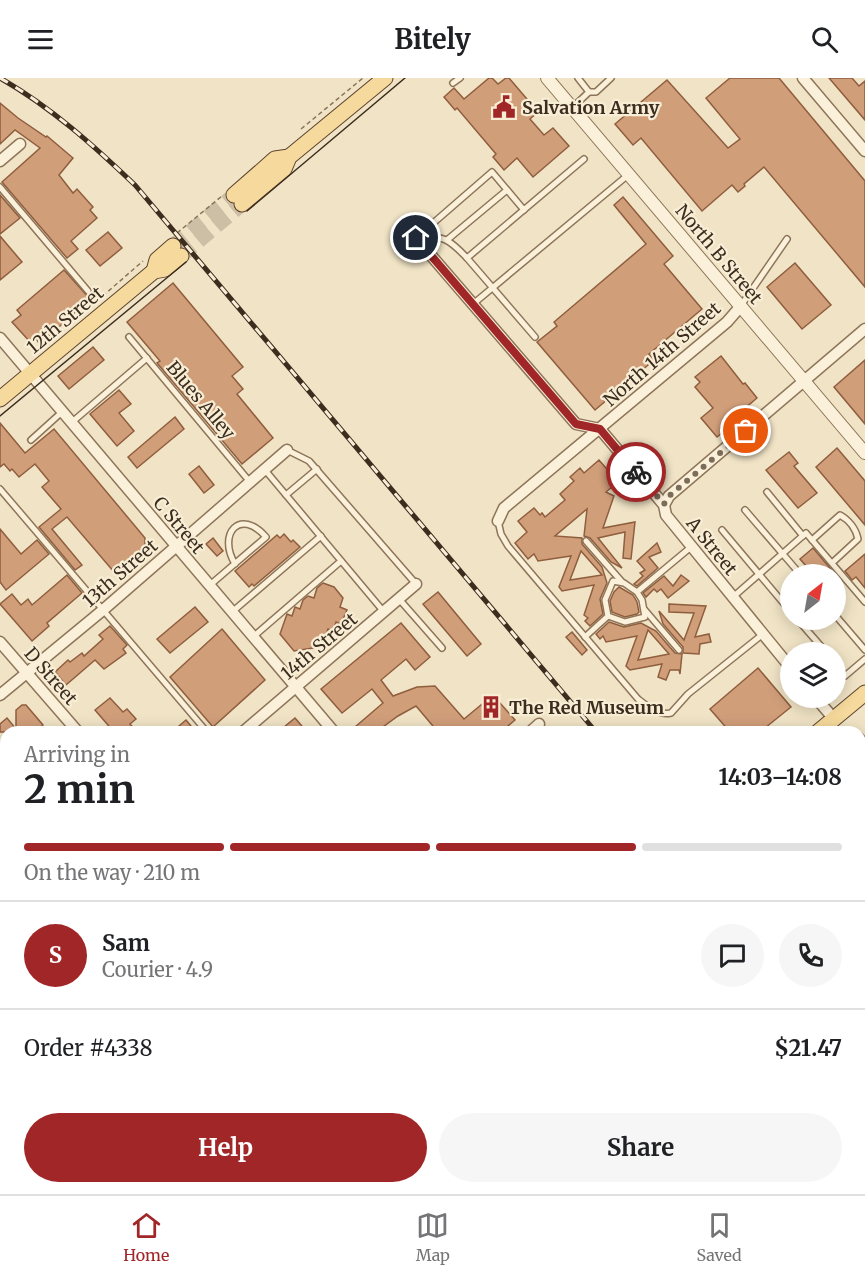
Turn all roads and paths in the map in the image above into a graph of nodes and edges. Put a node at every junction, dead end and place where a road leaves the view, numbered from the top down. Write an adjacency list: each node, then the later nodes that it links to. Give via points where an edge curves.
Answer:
1 (384, 78): 17 (main road, via 288,157 284,169)
2 (460, 78): 7 (lane)
3 (547, 78): 9 (street, North B Street)
4 (578, 78): 8 (lane)
5 (611, 78): 8 (lane, via 596,92)
6 (802, 78): 11 (street)
7 (453, 83)
8 (590, 92): 9 (lane)
9 (572, 108): 14 (street, North B Street)
10 (20, 144): 13 (street)
11 (865, 151)
12 (584, 159): 18 (lane)
13 (0, 161)
14 (628, 174): 24 (lane); 27 (street, North B Street)
15 (0, 187): 25 (lane)
16 (507, 190): 18 (lane); 19 (lane, via 492,172); 21 (lane)
17 (233, 198): 22 (path)
18 (524, 210): 23 (lane)
19 (416, 238): 21 (lane, via 433,236); 26 (street)
20 (786, 239): 27 (lane)
21 (447, 240): 23 (lane)
22 (177, 245): 33 (main road, 12th Street, via 165,269 154,270)
23 (467, 258): 24 (lane)
24 (493, 287): 26 (lane); 30 (lane)
25 (88, 291)
26 (474, 304): 38 (street, via 576,424)
27 (740, 307): 34 (street, North B Street); 38 (street, North 14th Street)
28 (865, 329): 34 (street)
29 (129, 337): 32 (lane, Blues Alley)
30 (535, 337)
31 (0, 338): 33 (street, C Street)
32 (147, 358): 37 (lane); 44 (lane, Blues Alley)
33 (30, 374): 35 (main road, 12th Street); 36 (street, C Street)
34 (804, 381): 41 (street, North B Street); 48 (street)
35 (0, 399)
36 (62, 412): 37 (street, C Street); 39 (lane)
37 (72, 423): 56 (street, C Street)
38 (600, 429): 48 (street, A Street); 50 (street, North 14th Street, via 504,508)
39 (31, 440)
40 (287, 450): 42 (lane); 43 (street, 13th Street)
41 (865, 453)
42 (317, 468): 47 (lane); 65 (lane)
43 (265, 470): 44 (street, 13th Street); 47 (lane)
44 (250, 482): 56 (street, 13th Street)
45 (0, 489): 73 (lane)
46 (767, 492): 53 (lane)
47 (286, 495): 52 (lane)
48 (664, 504): 57 (street, A Street, via 666,515)
49 (745, 510): 58 (lane)
50 (498, 521): 81 (lane, via 508,546)
51 (722, 530): 63 (lane)
52 (321, 536): 59 (lane); 74 (lane)
53 (803, 536): 54 (lane, via 806,533); 58 (lane)
54 (812, 540): 60 (lane); 60 (lane, via 840,515 846,518 858,539)
55 (586, 541): 64 (lane)
56 (176, 546): 66 (street, C Street); 73 (street, 13th Street)
57 (691, 547): 67 (lane); 68 (street, A Street)
58 (782, 554): 62 (lane); 63 (lane)
59 (341, 561): 75 (lane); 80 (lane)
60 (832, 563): 71 (lane)
61 (235, 564): 61 (lane, via 228,549 229,537 240,525 255,525 266,537); 66 (lane)
62 (791, 564)
63 (759, 574): 68 (lane); 70 (lane)
64 (622, 582): 67 (lane); 76 (lane, via 613,581 608,590)
65 (416, 584): 69 (street, 14th Street)
66 (210, 586): 74 (street, C Street)
67 (637, 592): 72 (lane)
68 (732, 597): 79 (street, A Street)
69 (399, 599): 75 (street, 14th Street); 84 (lane)
70 (780, 599)
71 (865, 602)
72 (644, 609): 76 (lane, via 645,617 636,621); 86 (lane)
73 (103, 610): 89 (street, 13th Street); 98 (lane)
74 (232, 612): 80 (street, C Street)
75 (384, 612): 91 (street, 14th Street)
76 (608, 616): 81 (lane)
77 (846, 628): 85 (lane)
78 (807, 630): 83 (lane)
79 (763, 634): 81 (lane, via 668,714 657,712 638,699); 87 (street, A Street)
80 (254, 637): 91 (street, C Street)
81 (585, 637)
82 (0, 642): 89 (street, D Street)
83 (817, 642)
84 (442, 648)
85 (865, 650)
86 (679, 651)
87 (780, 655)
88 (865, 660): 90 (lane)
89 (27, 673): 93 (street, 13th Street); 97 (street, D Street)
90 (846, 675)
91 (296, 687): 99 (street, 14th Street); 100 (street, C Street)
92 (865, 693): 95 (main road)
93 (0, 695)
94 (825, 708): 95 (street)
95 (834, 718): 102 (main road)
96 (539, 724): 101 (street)
97 (73, 726)
98 (202, 726)
99 (250, 726)
100 (329, 726)
101 (537, 726)
102 (825, 726)

